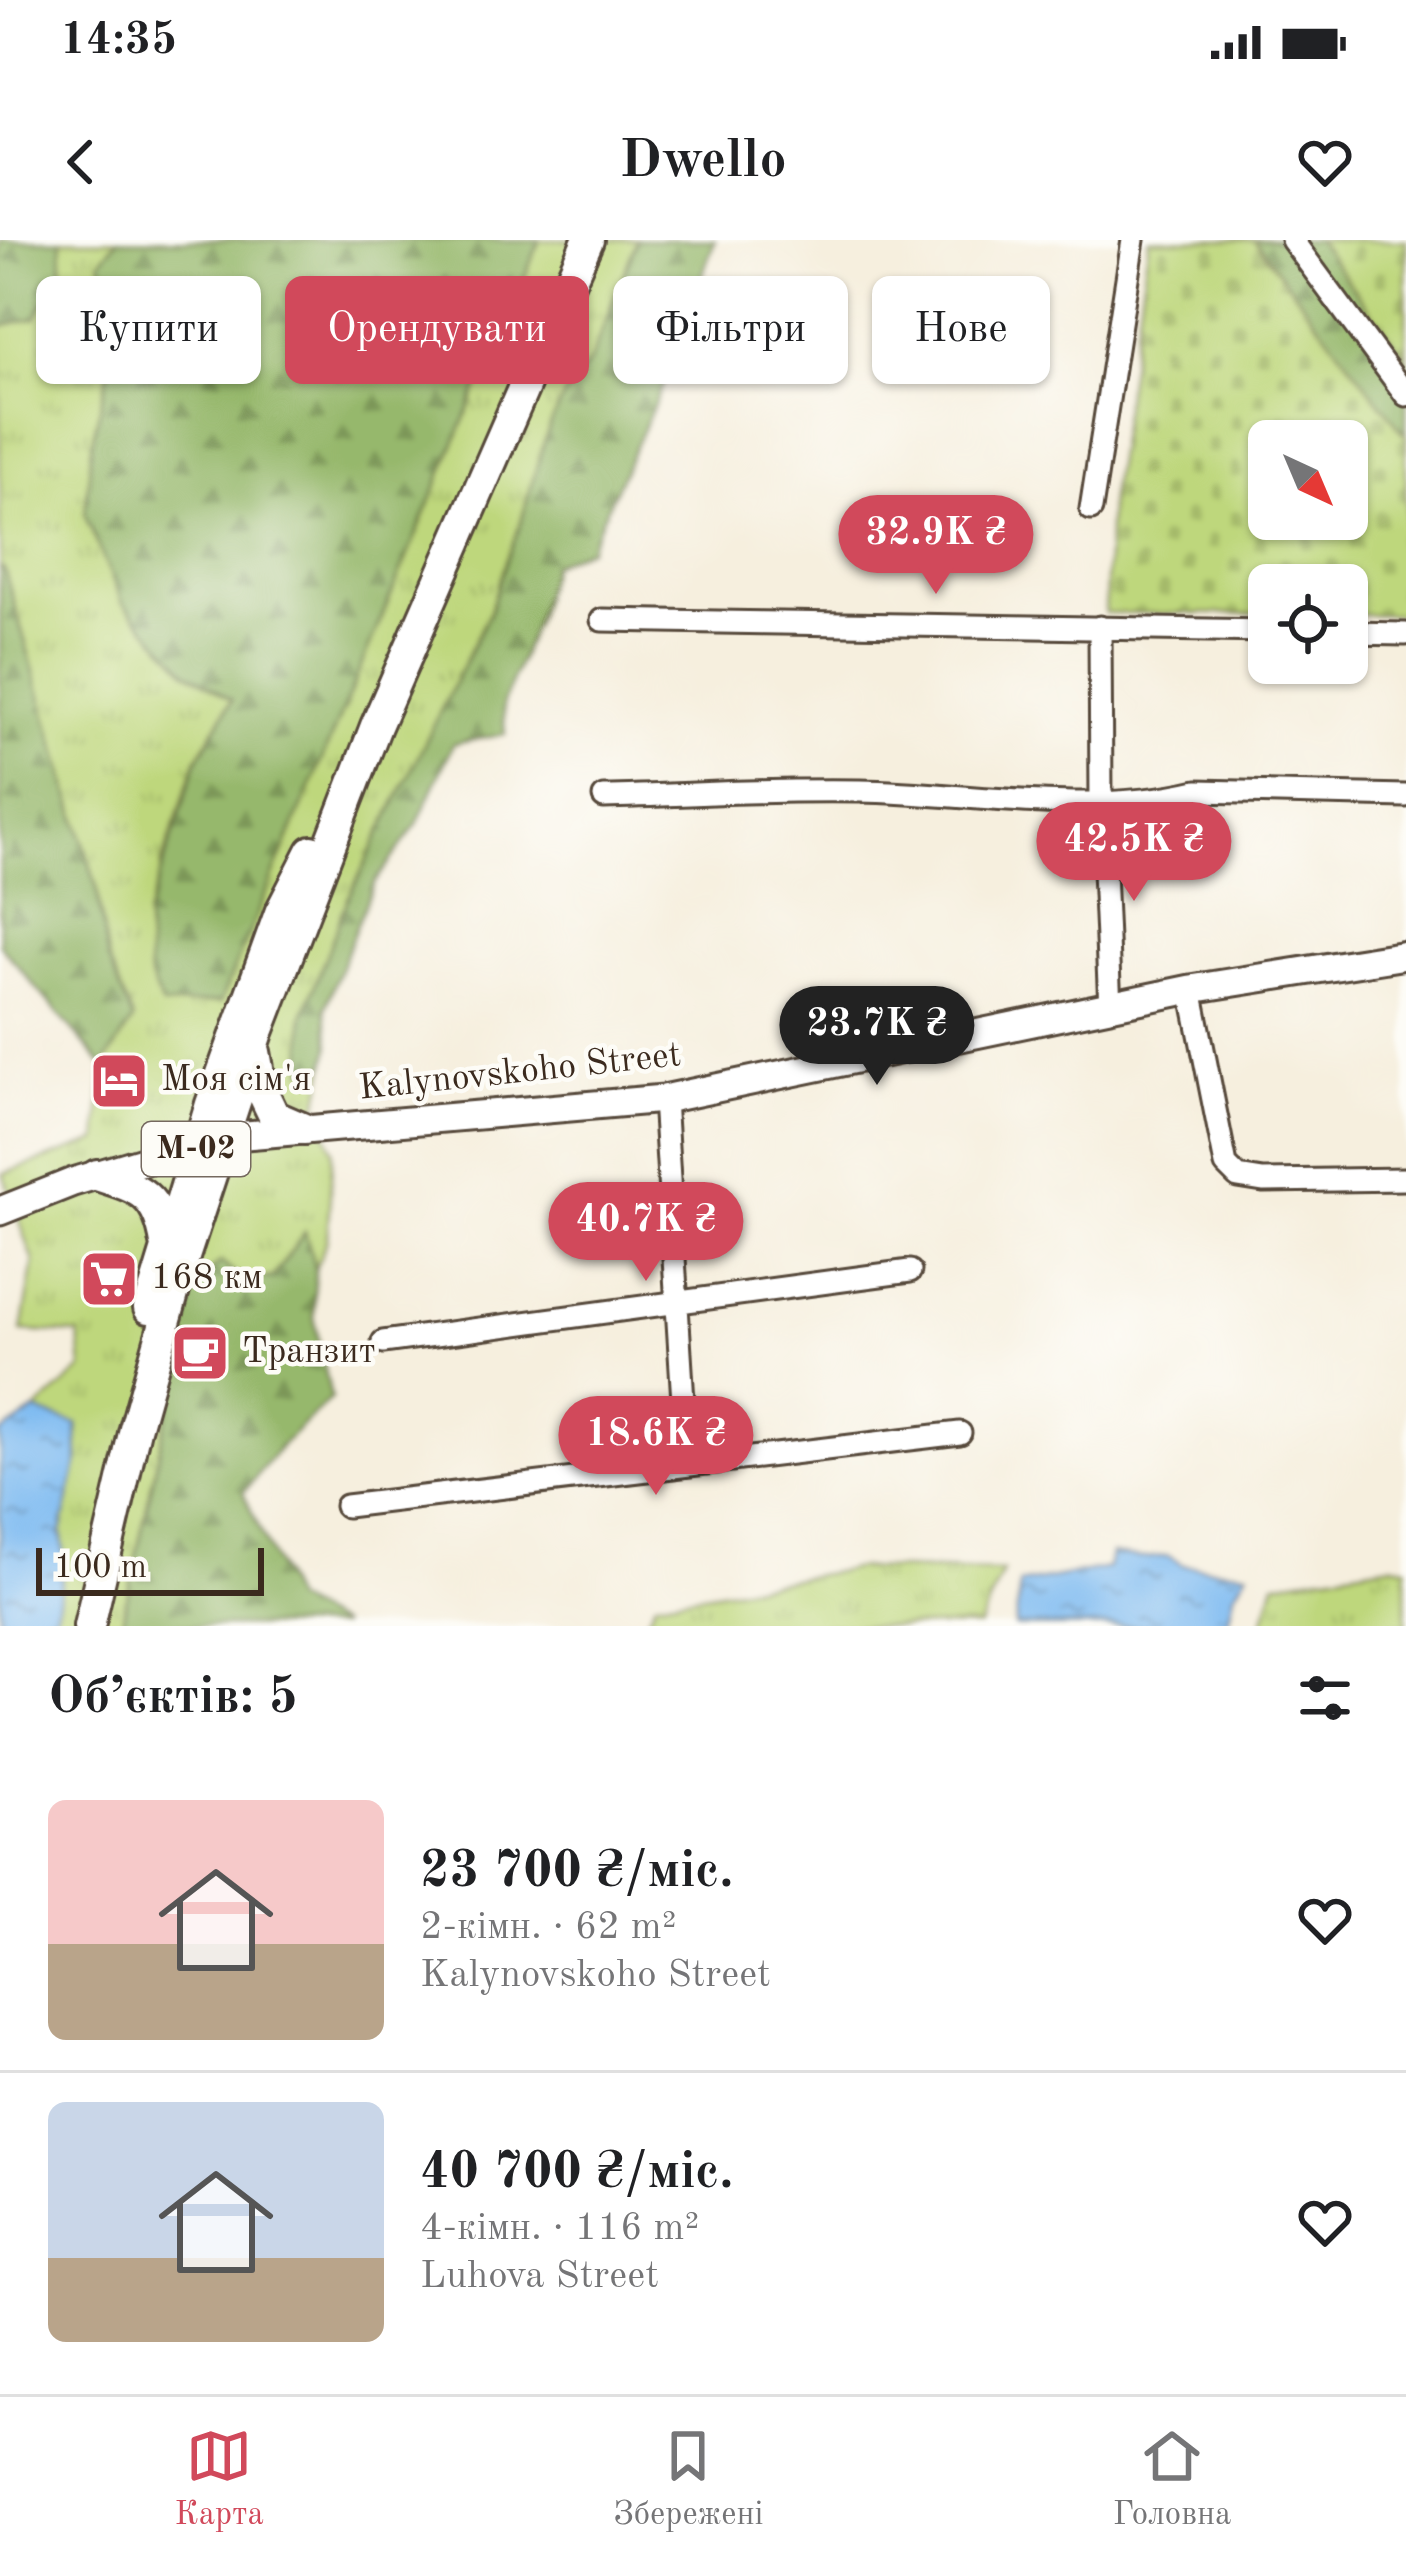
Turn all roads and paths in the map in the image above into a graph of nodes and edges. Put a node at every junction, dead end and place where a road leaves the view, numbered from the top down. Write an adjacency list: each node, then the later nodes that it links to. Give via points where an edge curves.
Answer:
1 (588, 240): 11 (highway, М-02)
2 (1133, 240): 5 (street)
3 (1292, 240): 4 (street)
4 (1406, 395)
5 (1091, 509)
6 (602, 620): 7 (street)
7 (1100, 627): 8 (street); 14 (street)
8 (1248, 631)
9 (1368, 633): 10 (street)
10 (1406, 634)
11 (376, 726): 18 (highway, М-02); 21 (highway, М-02, via 280,913)
12 (604, 796): 14 (street, via 859,791)
13 (1406, 796): 14 (street, via 1197,791)
14 (1101, 802): 17 (street)
15 (1406, 955): 16 (main road, Kalynovskoho Street)
16 (1191, 989): 17 (main road, Kalynovskoho Street); 23 (street, via 1226,1165 1238,1177)
17 (1110, 1007): 19 (main road, Kalynovskoho Street)
18 (254, 1046): 20 (highway, via 274,1116); 21 (highway, М-02)
19 (664, 1099): 20 (main road, Kalynovskoho Street); 28 (street)
20 (304, 1129): 21 (main road, Kalynovskoho Street)
21 (210, 1141): 22 (main road, Kalynovskoho Street); 26 (highway, М-02); 33 (highway, М-02)
22 (97, 1174): 25 (main road, Kalynovskoho Street); 26 (highway, via 141,1189 161,1215)
23 (1406, 1179): 24 (street)
24 (1406, 1192)
25 (0, 1211)
26 (166, 1243): 33 (highway, М-02, via 100,1518)
27 (910, 1271): 28 (street)
28 (675, 1302): 29 (street); 31 (street)
29 (383, 1342)
30 (960, 1433): 31 (street)
31 (687, 1465): 32 (street)
32 (346, 1506)
33 (92, 1611)

